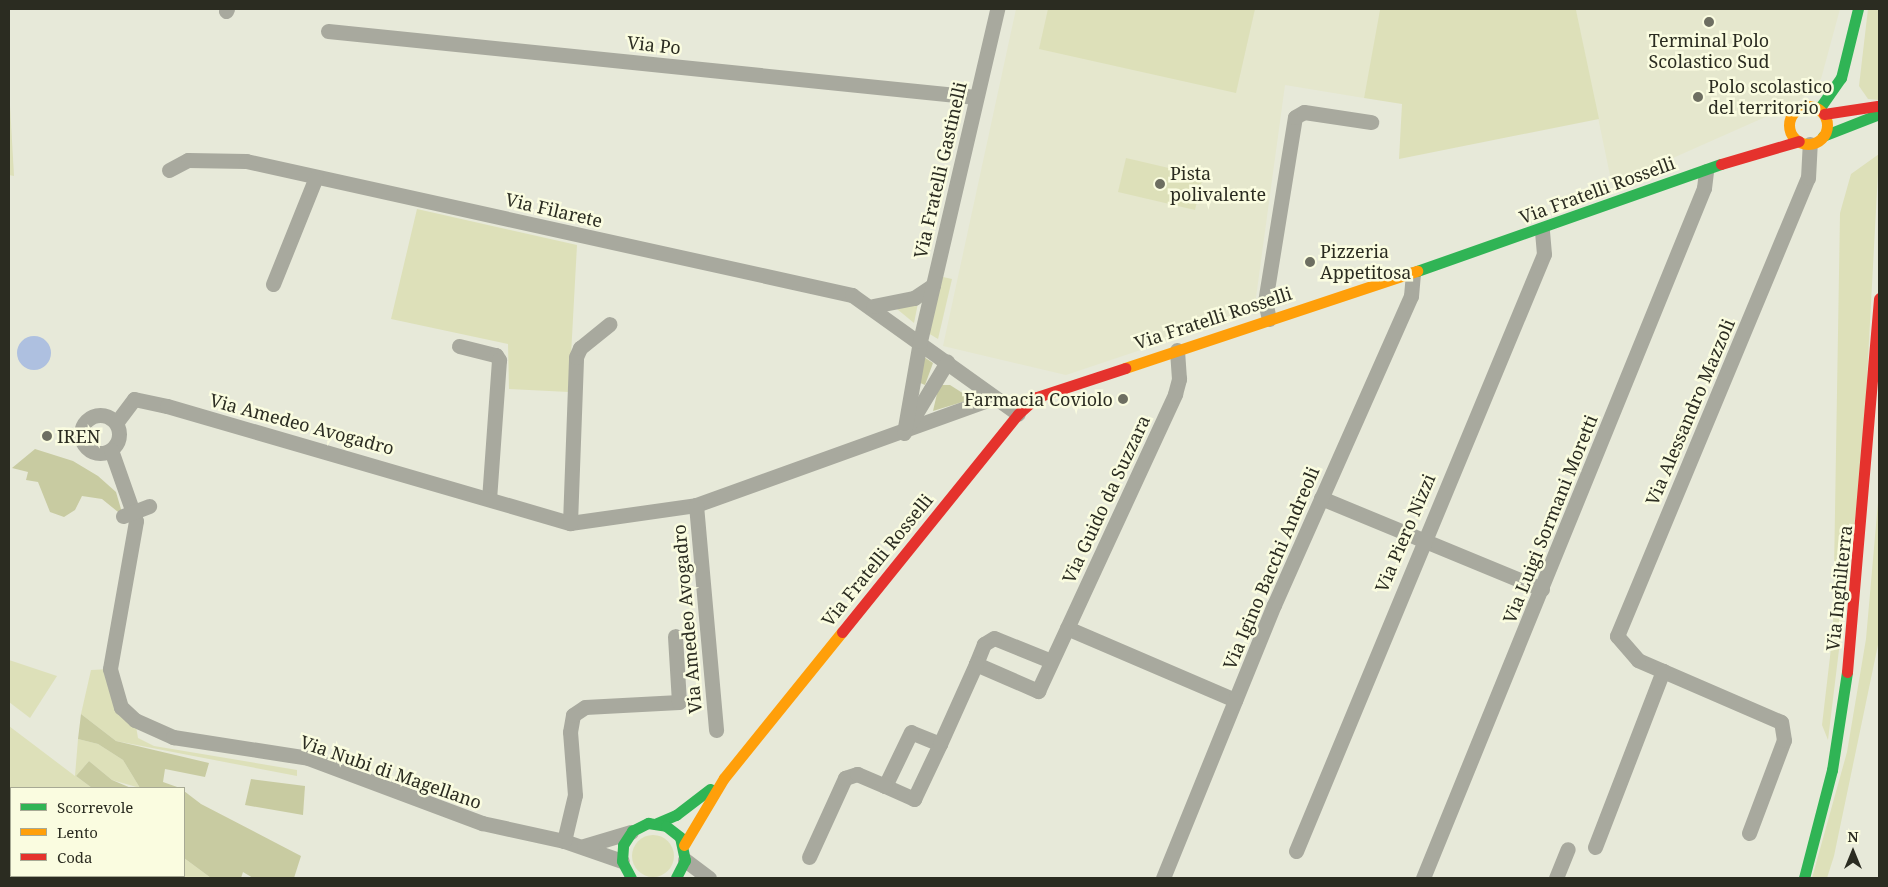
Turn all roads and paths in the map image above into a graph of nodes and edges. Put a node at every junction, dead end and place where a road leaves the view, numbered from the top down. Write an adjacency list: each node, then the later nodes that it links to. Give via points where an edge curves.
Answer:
1 (997, 9): 4 (street, Via Fratelli Gastinelli)
2 (1858, 9): 6 (street, via 1846,65)
3 (328, 31): 4 (street, Via Po)
4 (976, 97): 18 (street, Via Fratelli Gastinelli)
5 (1879, 106): 6 (street)
6 (1821, 111): 8 (street, via 1803,106); 10 (street, via 1827,125)
7 (1879, 114): 10 (street, Via Fratelli Rosselli)
8 (1790, 120): 10 (street, via 1790,132); 11 (street, Via Fratelli Rosselli)
9 (1371, 122): 21 (street, via 1304,112 1295,117 1265,302)
10 (1811, 140): 11 (street, Via Fratelli Rosselli); 44 (street, Via Alessandro Mazzoli, via 1808,178 1616,636 1629,654)
11 (1742, 157): 13 (street, Via Fratelli Rosselli)
12 (169, 170): 14 (street, Via Filarete, via 188,160 225,157)
13 (1706, 172): 15 (street, Via Fratelli Rosselli); 39 (street, Via Luigi Sormani Moretti, via 1704,188)
14 (316, 177): 17 (street); 20 (street, Via Filarete, via 852,295)
15 (1542, 230): 16 (street, Via Fratelli Rosselli); 38 (street, Via Piero Nizzi, via 1544,254)
16 (1413, 274): 21 (street, Via Fratelli Rosselli); 33 (street, Via Igino Bacchi Andreoli, via 1411,296)
17 (273, 284)
18 (933, 285): 20 (street, via 914,298); 23 (street, Via Fratelli Gastinelli)
19 (1879, 298): 65 (street, Via Inghilterra, via 1868,463 1847,678 1832,770)
20 (873, 306): 23 (street, Via Filarete)
21 (1268, 319): 25 (street, Via Fratelli Rosselli)
22 (610, 324): 37 (street, via 580,348 576,357)
23 (920, 341): 26 (street); 30 (street, Via Fratelli Gastinelli)
24 (459, 346): 32 (street, via 496,355 499,360)
25 (1177, 350): 28 (street, Via Fratelli Rosselli, via 1040,396); 40 (street, Via Guido da Suzzara, via 1179,379 1175,394)
26 (947, 362): 27 (street); 30 (street)
27 (993, 398): 28 (street); 30 (street, Via Amedeo Avogadro)
28 (1018, 414): 48 (street, Via Fratelli Rosselli, via 807,667)
29 (116, 423): 31 (street, via 119,440); 31 (street, via 107,416 95,416 81,432 91,450); 32 (street, Via Amedeo Avogadro, via 134,399)
30 (904, 433): 34 (street, Via Amedeo Avogadro)
31 (111, 450): 36 (street, Via Nubi di Magellano)
32 (489, 498): 37 (street, Via Amedeo Avogadro)
33 (1321, 498): 38 (street); 45 (street, Via Igino Bacchi Andreoli)
34 (696, 505): 37 (street, Via Amedeo Avogadro); 46 (street, Via Amedeo Avogadro)
35 (150, 506): 36 (street)
36 (128, 514): 53 (street, Via Nubi di Magellano, via 136,537 110,663 112,687 121,707 135,720 173,737 308,758 482,823)
37 (570, 523)
38 (1422, 539): 39 (street); 56 (street, Via Piero Nizzi)
39 (1542, 589): 63 (street, Via Luigi Sormani Moretti)
40 (1067, 628): 42 (street, Via Guido da Suzzara); 45 (street)
41 (675, 636): 53 (street, via 679,702 585,707 573,715 570,732 575,795)
42 (1051, 661): 43 (street, via 994,638 984,644); 43 (street, Via Guido da Suzzara, via 1038,691)
43 (976, 664): 47 (street)
44 (1663, 671): 52 (street, Via Alessandro Mazzoli, via 1771,714 1784,727 1782,745); 54 (street)
45 (1235, 700): 62 (street, Via Igino Bacchi Andreoli)
46 (716, 730)
47 (940, 744): 49 (street, via 911,732); 49 (street, via 914,799)
48 (724, 778): 50 (street, Via Fratelli Rosselli, via 676,816); 57 (street, Via Fratelli Rosselli)
49 (885, 786): 58 (street, via 857,774 845,778)
50 (657, 824): 51 (street, Via Fratelli Rosselli); 57 (street, via 674,830)
51 (632, 831): 53 (street, Via Nubi di Magellano, via 602,844); 59 (street, via 623,845)
52 (1749, 833)
53 (571, 844): 59 (street, Via Nubi di Magellano)
54 (1594, 847)
55 (1568, 850): 64 (street)
56 (1296, 851)
57 (684, 852): 60 (street, Via Fratelli Rosselli); 61 (street)
58 (810, 857)
59 (625, 872)
60 (676, 878)
61 (709, 878)
62 (1162, 878)
63 (1423, 878)
64 (1556, 878)
65 (1804, 878)

